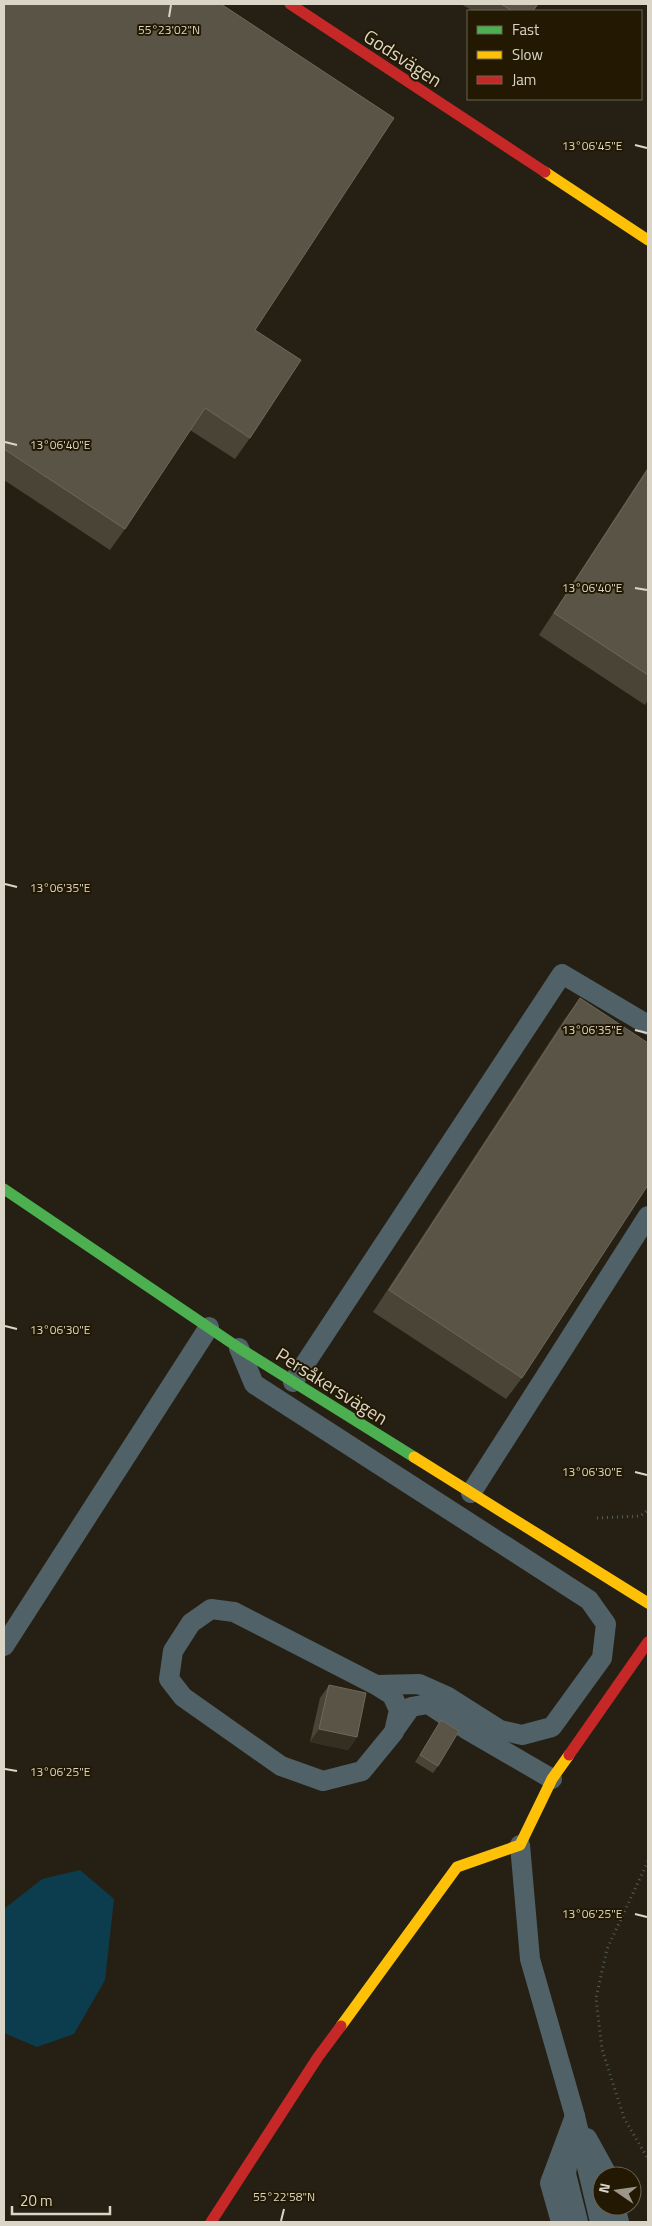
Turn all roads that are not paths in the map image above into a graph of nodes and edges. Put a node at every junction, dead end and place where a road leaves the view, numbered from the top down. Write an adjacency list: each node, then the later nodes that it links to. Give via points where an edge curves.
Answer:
1 (290, 4): 2 (street, Godsvägen)
2 (648, 240)
3 (648, 1025): 8 (lane, via 562,974)
4 (4, 1189): 6 (street, Persåkersvägen)
5 (648, 1216): 9 (lane)
6 (209, 1327): 7 (street, Persåkersvägen); 12 (lane)
7 (239, 1348): 8 (street, Persåkersvägen); 13 (lane, via 254,1384 589,1600 606,1624 602,1658 552,1726 522,1735 500,1730 448,1696 419,1684)
8 (294, 1382): 9 (street, Persåkersvägen)
9 (471, 1493): 10 (street, Persåkersvägen)
10 (648, 1603)
11 (648, 1642): 15 (street)
12 (4, 1646)
13 (376, 1685): 14 (lane, via 392,1694 399,1710); 14 (lane, via 234,1612 211,1609 192,1623 173,1651 170,1679 183,1697 281,1766 323,1781 362,1771)
14 (394, 1732): 15 (lane, via 411,1707 428,1704)
15 (552, 1779): 16 (street)
16 (520, 1845): 17 (lane, via 530,1959); 19 (street, via 457,1867 318,2057)
17 (575, 2116): 18 (lane); 20 (lane, via 550,2183); 21 (lane, via 566,2174); 22 (lane)
18 (602, 2166)
19 (211, 2222)
20 (561, 2222)
21 (578, 2222)
22 (600, 2222)

